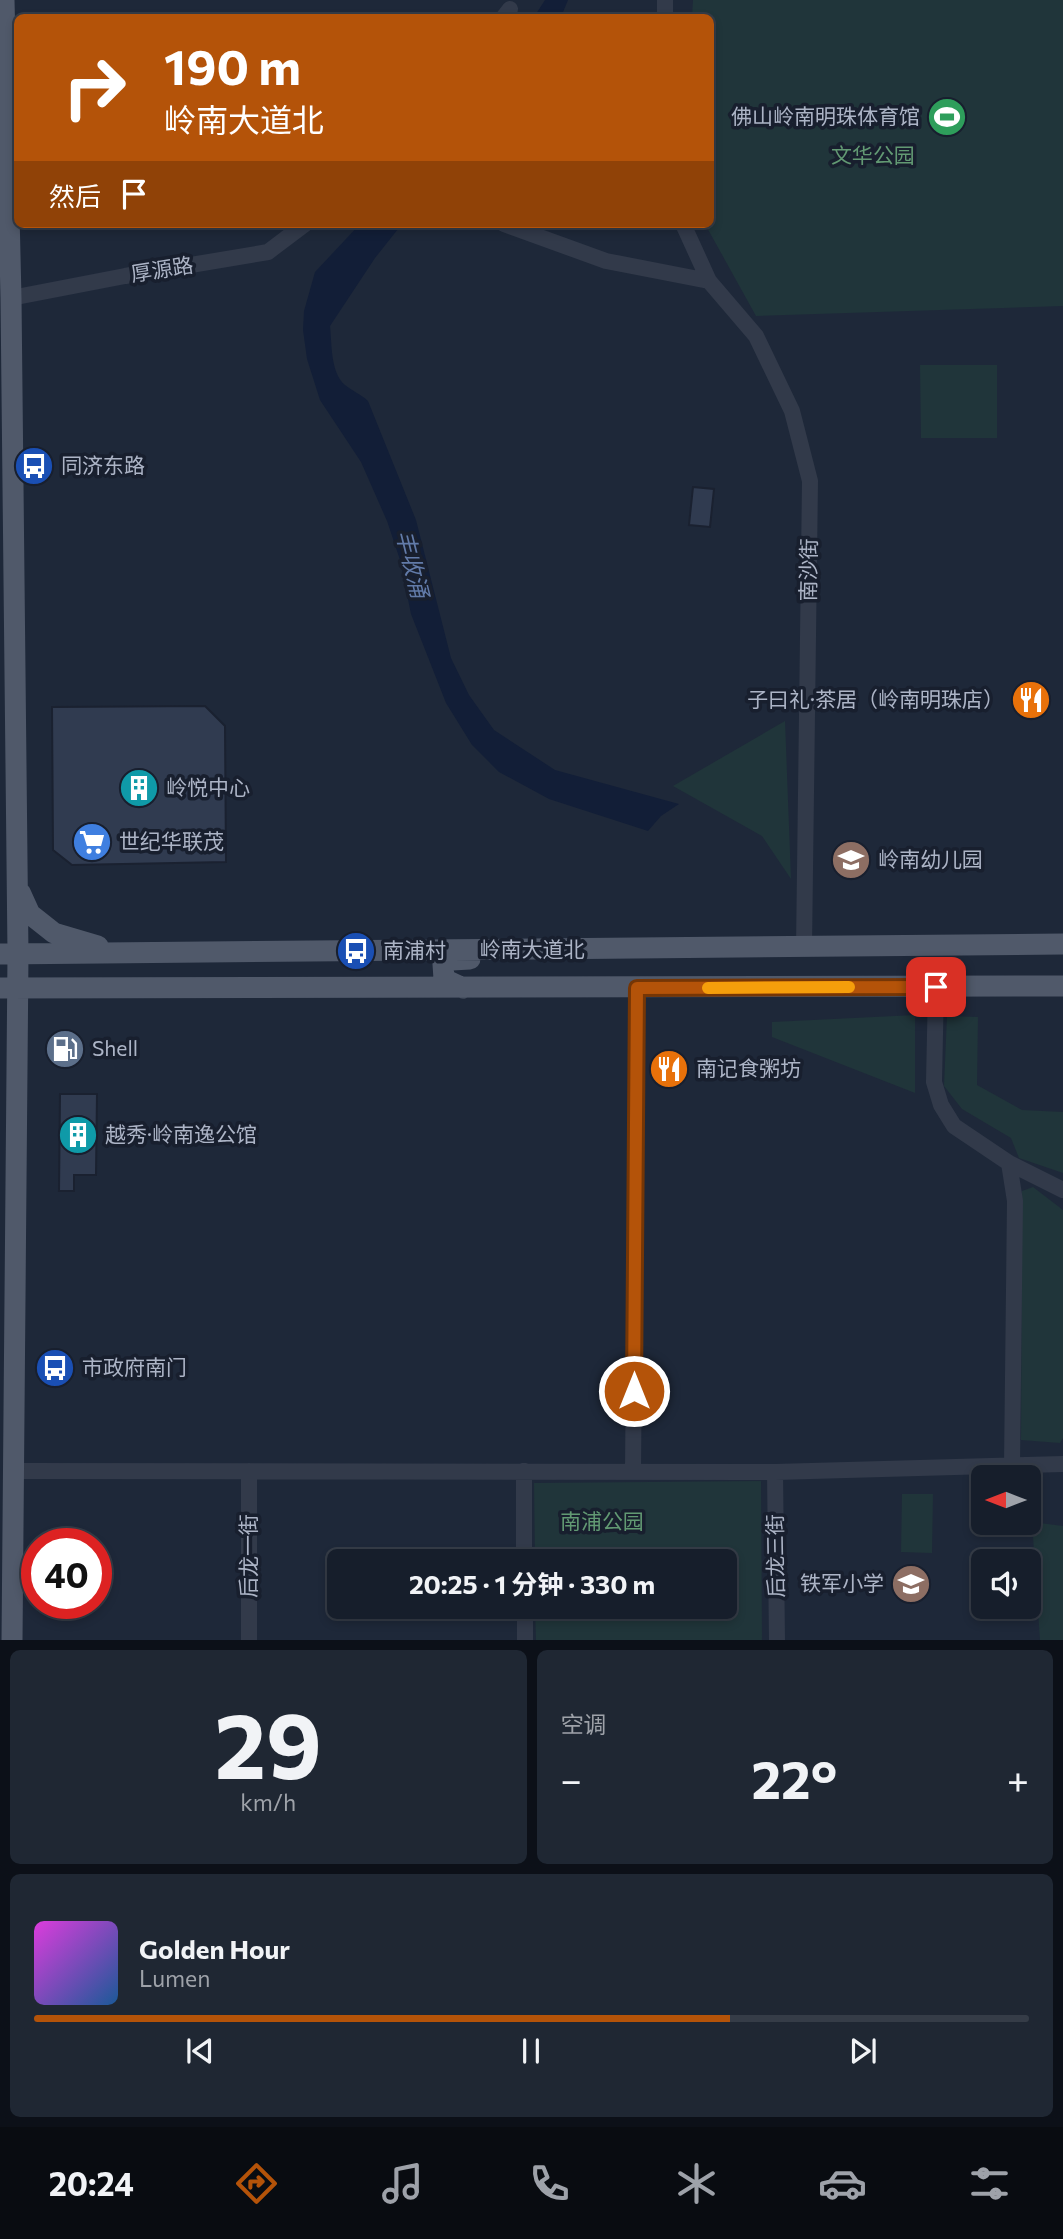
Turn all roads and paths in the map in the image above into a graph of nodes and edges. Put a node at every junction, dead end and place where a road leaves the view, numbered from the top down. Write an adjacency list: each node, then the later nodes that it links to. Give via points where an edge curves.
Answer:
1 (4, 0): 6 (main road)
2 (300, 228): 6 (street, 厚源路, via 268,253)
3 (515, 228): 5 (street, via 606,261)
4 (685, 228): 5 (street, 南沙街)
5 (709, 281): 9 (street, 南沙街, via 756,336 792,411 810,481)
6 (11, 298): 7 (main road)
7 (18, 885): 11 (main road, via 30,914 54,933); 12 (main road)
8 (1063, 944): 9 (main road, 岭南大道北)
9 (804, 948): 10 (main road, 岭南大道北)
10 (530, 950): 11 (main road, 岭南大道北); 15 (main road, via 506,960 443,964 444,979)
11 (120, 953): 12 (main road, 岭南大道北)
12 (9, 954): 17 (main road)
13 (1063, 986): 14 (main road, 岭南大道北)
14 (936, 987): 16 (main road, 岭南大道北); 18 (street, via 934,1082 941,1105 954,1126)
15 (463, 988): 16 (main road, 岭南大道北); 17 (main road, 岭南大道北)
16 (637, 988): 26 (street)
17 (9, 989): 23 (main road)
18 (1009, 1163): 19 (street); 21 (street, via 1015,1201)
19 (1063, 1190)
20 (1063, 1464): 21 (street)
21 (1012, 1465)
22 (971, 1466): 27 (street)
23 (13, 1471): 24 (street); 30 (main road)
24 (249, 1471): 25 (street); 31 (street, 后龙一街)
25 (524, 1471): 26 (street); 28 (street)
26 (633, 1472): 27 (street)
27 (775, 1472): 33 (street, 后龙三街)
28 (524, 1549)
29 (525, 1619): 32 (street)
30 (12, 1640)
31 (248, 1640)
32 (525, 1640)
33 (777, 1640)

